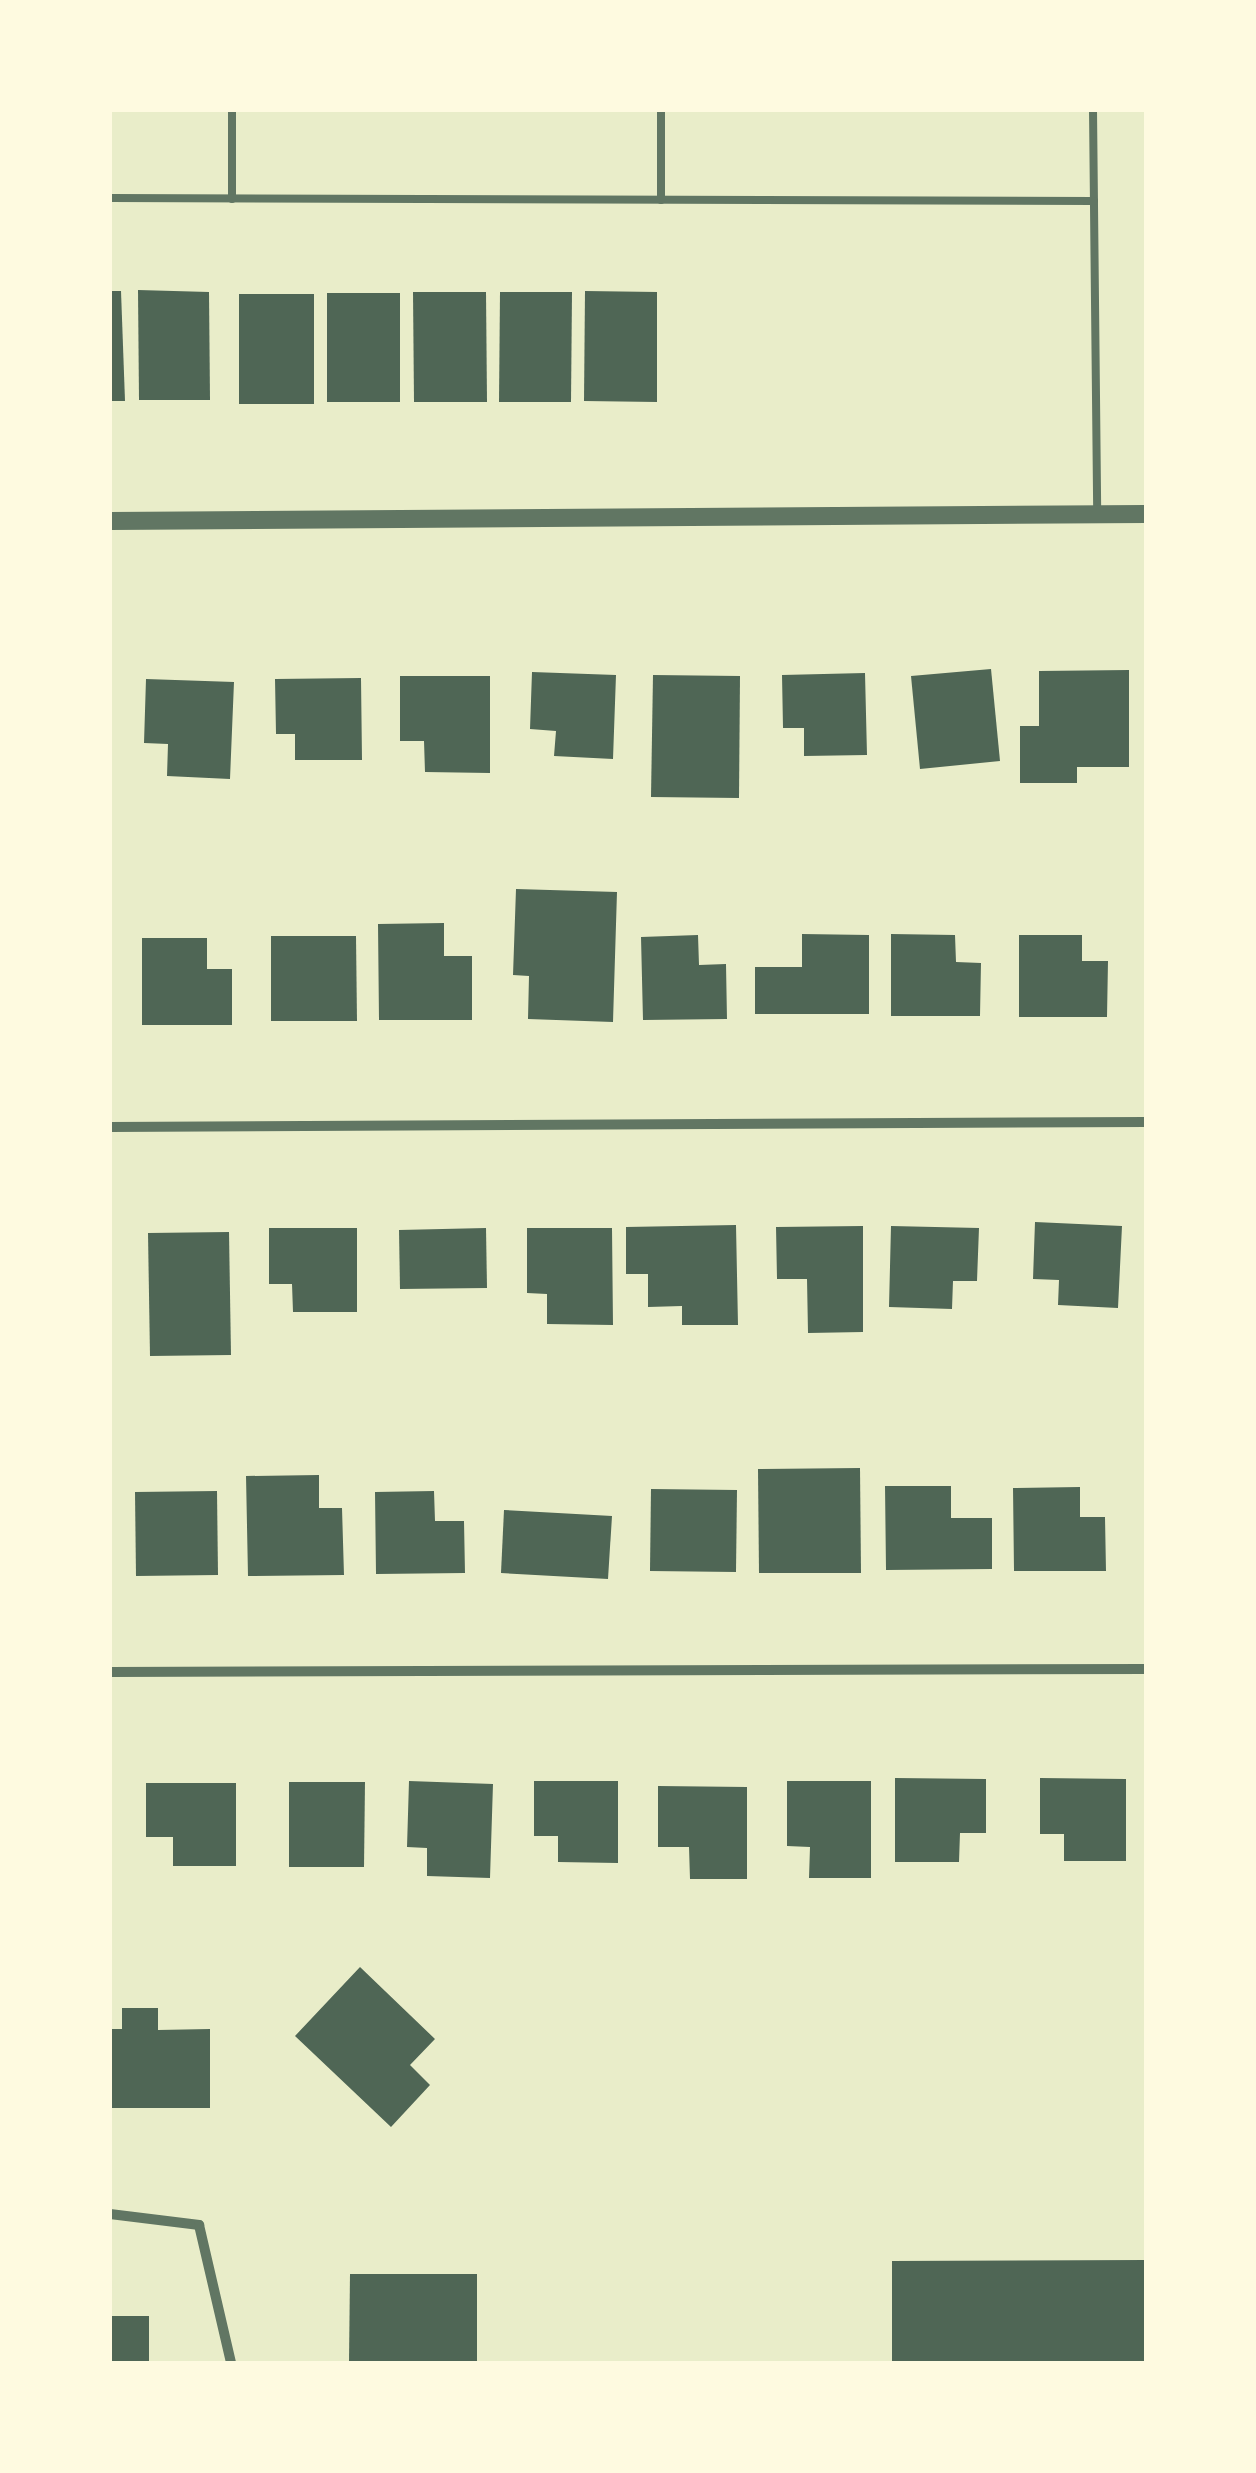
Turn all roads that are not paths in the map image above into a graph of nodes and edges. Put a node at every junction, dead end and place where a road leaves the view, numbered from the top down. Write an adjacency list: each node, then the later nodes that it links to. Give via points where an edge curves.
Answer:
1 (232, 110): 5 (lane)
2 (662, 110): 6 (lane)
3 (1093, 110): 7 (lane)
4 (110, 198): 5 (lane)
5 (232, 199): 6 (lane)
6 (661, 200): 7 (lane)
7 (1094, 202): 8 (lane)
8 (1096, 514): 9 (street); 10 (street)
9 (1146, 514)
10 (110, 522)
11 (1146, 1122): 12 (street)
12 (110, 1127)
13 (1146, 1668): 14 (street)
14 (110, 1672)
15 (110, 2214): 16 (street, via 199,2224)
16 (231, 2363)

